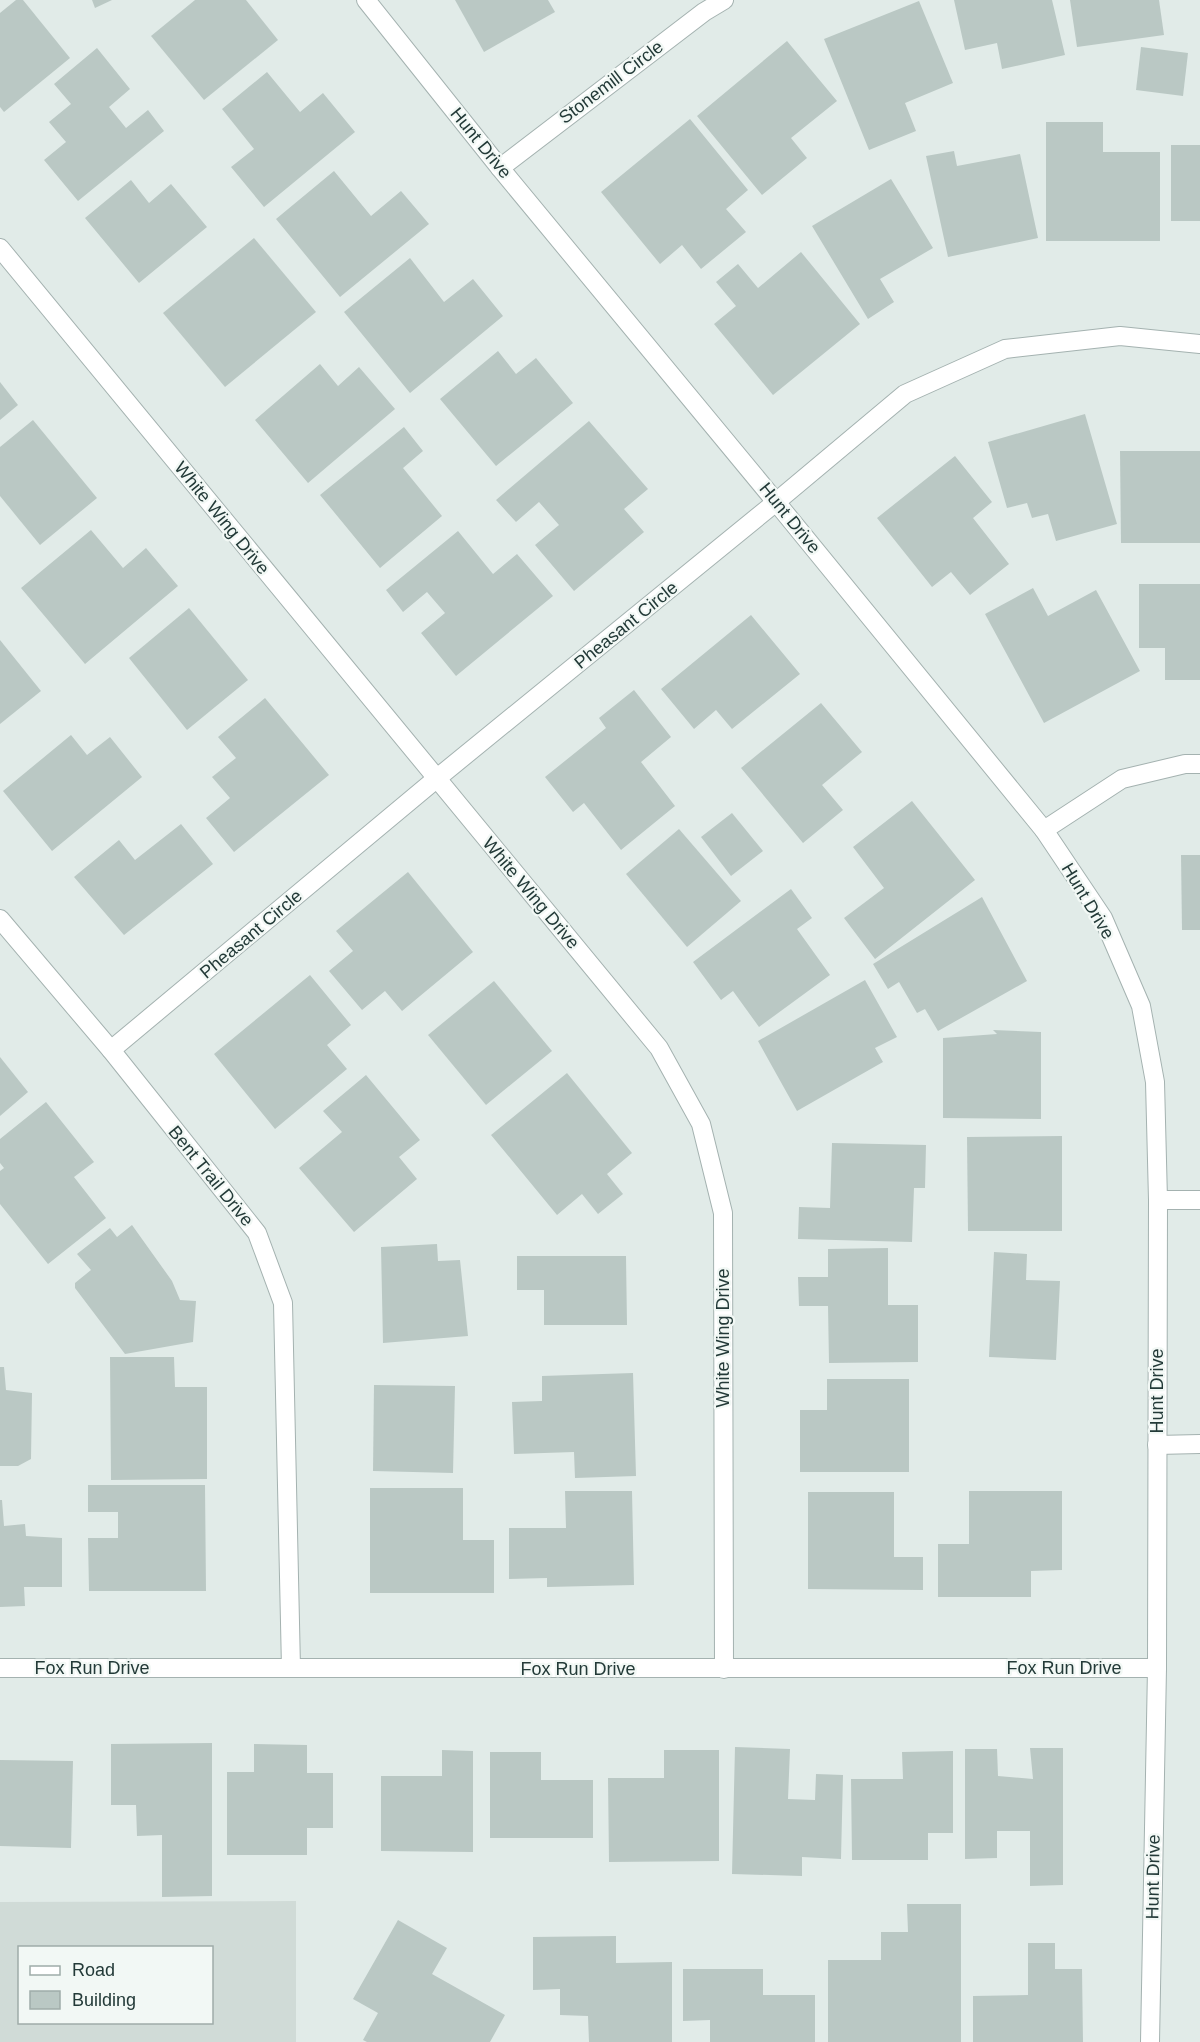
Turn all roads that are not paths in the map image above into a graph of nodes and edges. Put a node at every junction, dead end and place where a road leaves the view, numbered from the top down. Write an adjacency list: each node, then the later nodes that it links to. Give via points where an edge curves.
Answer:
1 (366, 0): 3 (street, Hunt Drive)
2 (724, 0): 3 (street, Stonemill Circle)
3 (500, 168): 6 (street, Hunt Drive)
4 (0, 248): 8 (street, White Wing Drive)
5 (1200, 344): 6 (street, Pheasant Circle, via 1120,336 1005,349 905,394)
6 (777, 502): 8 (street, Pheasant Circle); 9 (street, Hunt Drive)
7 (1200, 764): 9 (street, via 1122,779)
8 (436, 779): 11 (street, Pheasant Circle); 19 (street, White Wing Drive, via 660,1048 701,1124 723,1213)
9 (1044, 830): 12 (street, Hunt Drive, via 1102,918 1140,1006 1155,1082)
10 (0, 919): 11 (street, Bent Trail Drive)
11 (111, 1050): 17 (street, Bent Trail Drive, via 257,1233 283,1302)
12 (1158, 1200): 13 (street); 15 (street, Hunt Drive)
13 (1200, 1200)
14 (1200, 1444): 15 (street)
15 (1157, 1445): 18 (street, Hunt Drive)
16 (0, 1668): 17 (street, Fox Run Drive)
17 (291, 1668): 19 (street, Fox Run Drive)
18 (1157, 1668): 19 (street, Fox Run Drive); 20 (street, Hunt Drive)
19 (724, 1669)
20 (1149, 2042)

